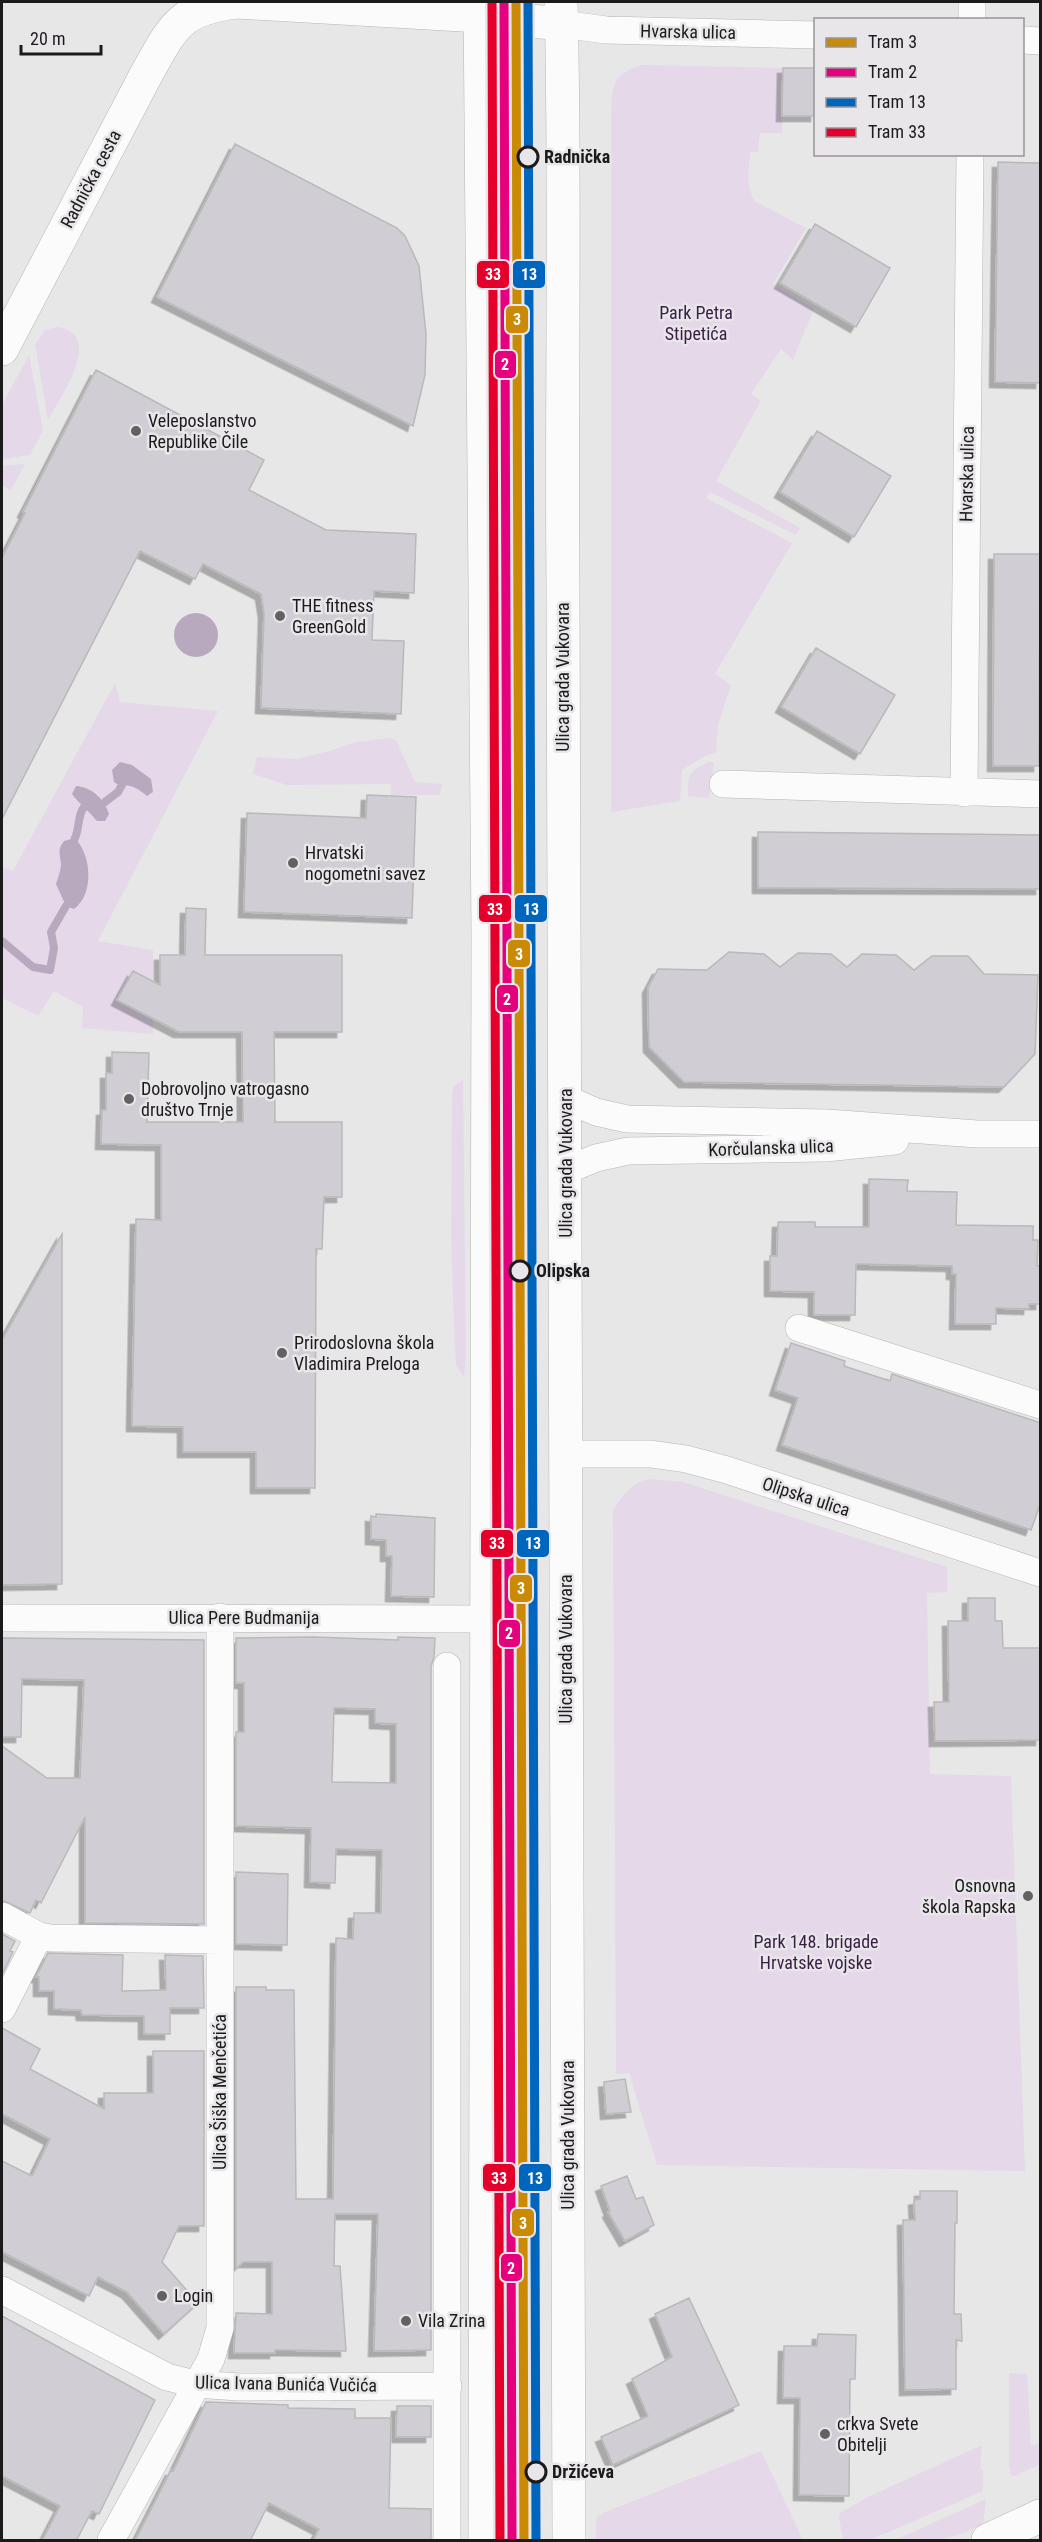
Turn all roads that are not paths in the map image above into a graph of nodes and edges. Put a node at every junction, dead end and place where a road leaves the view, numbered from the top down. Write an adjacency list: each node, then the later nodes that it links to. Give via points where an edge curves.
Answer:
1 (972, 2): 5 (street)
2 (190, 8): 3 (main road, Radnička cesta, via 236,2); 10 (main road, Radnička cesta, via 168,35 147,73)
3 (480, 9): 4 (main road, Radnička cesta); 24 (main road, via 488,934)
4 (561, 13): 6 (street, Hvarska ulica, via 606,30); 14 (main road, Ulica grada Vukovara)
5 (972, 18)
6 (814, 34)
7 (1024, 40): 8 (street)
8 (1041, 40)
9 (970, 156): 12 (street, Hvarska ulica)
10 (2, 349)
11 (723, 784): 12 (street)
12 (964, 793): 13 (street)
13 (1041, 794)
14 (567, 1099): 15 (street, Korčulanska ulica, via 596,1112 627,1119 827,1123); 17 (main road, Ulica grada Vukovara)
15 (977, 1134): 16 (street, Korčulanska ulica); 17 (street, Korčulanska ulica, via 825,1148 628,1151)
16 (1041, 1134)
17 (567, 1170): 20 (main road, Ulica grada Vukovara)
18 (799, 1328): 19 (street)
19 (1041, 1405)
20 (566, 1454): 21 (street, Olipska ulica, via 651,1454 686,1459); 37 (main road, Ulica grada Vukovara)
21 (1041, 1573)
22 (220, 1617): 23 (street, Ulica Pere Budmanija); 24 (street, Ulica Pere Budmanija); 28 (street, Ulica Šiška Menčetića)
23 (2, 1618)
24 (487, 1619): 36 (main road)
25 (447, 1666): 32 (street)
26 (2, 1916): 27 (street)
27 (39, 1936): 28 (street); 29 (street)
28 (220, 1940): 31 (street, Ulica Šiška Menčetića, via 221,2313 211,2359)
29 (2, 2009)
30 (2, 2290): 31 (street, Ulica Ivana Bunića Vučića, via 167,2378)
31 (195, 2384): 32 (street, Ulica Ivana Bunića Vučića); 34 (street, Ulica Šiška Menčetića)
32 (448, 2386): 35 (street)
33 (1041, 2516): 38 (main road)
34 (111, 2541)
35 (447, 2541)
36 (485, 2541)
37 (569, 2541)
38 (987, 2541)

